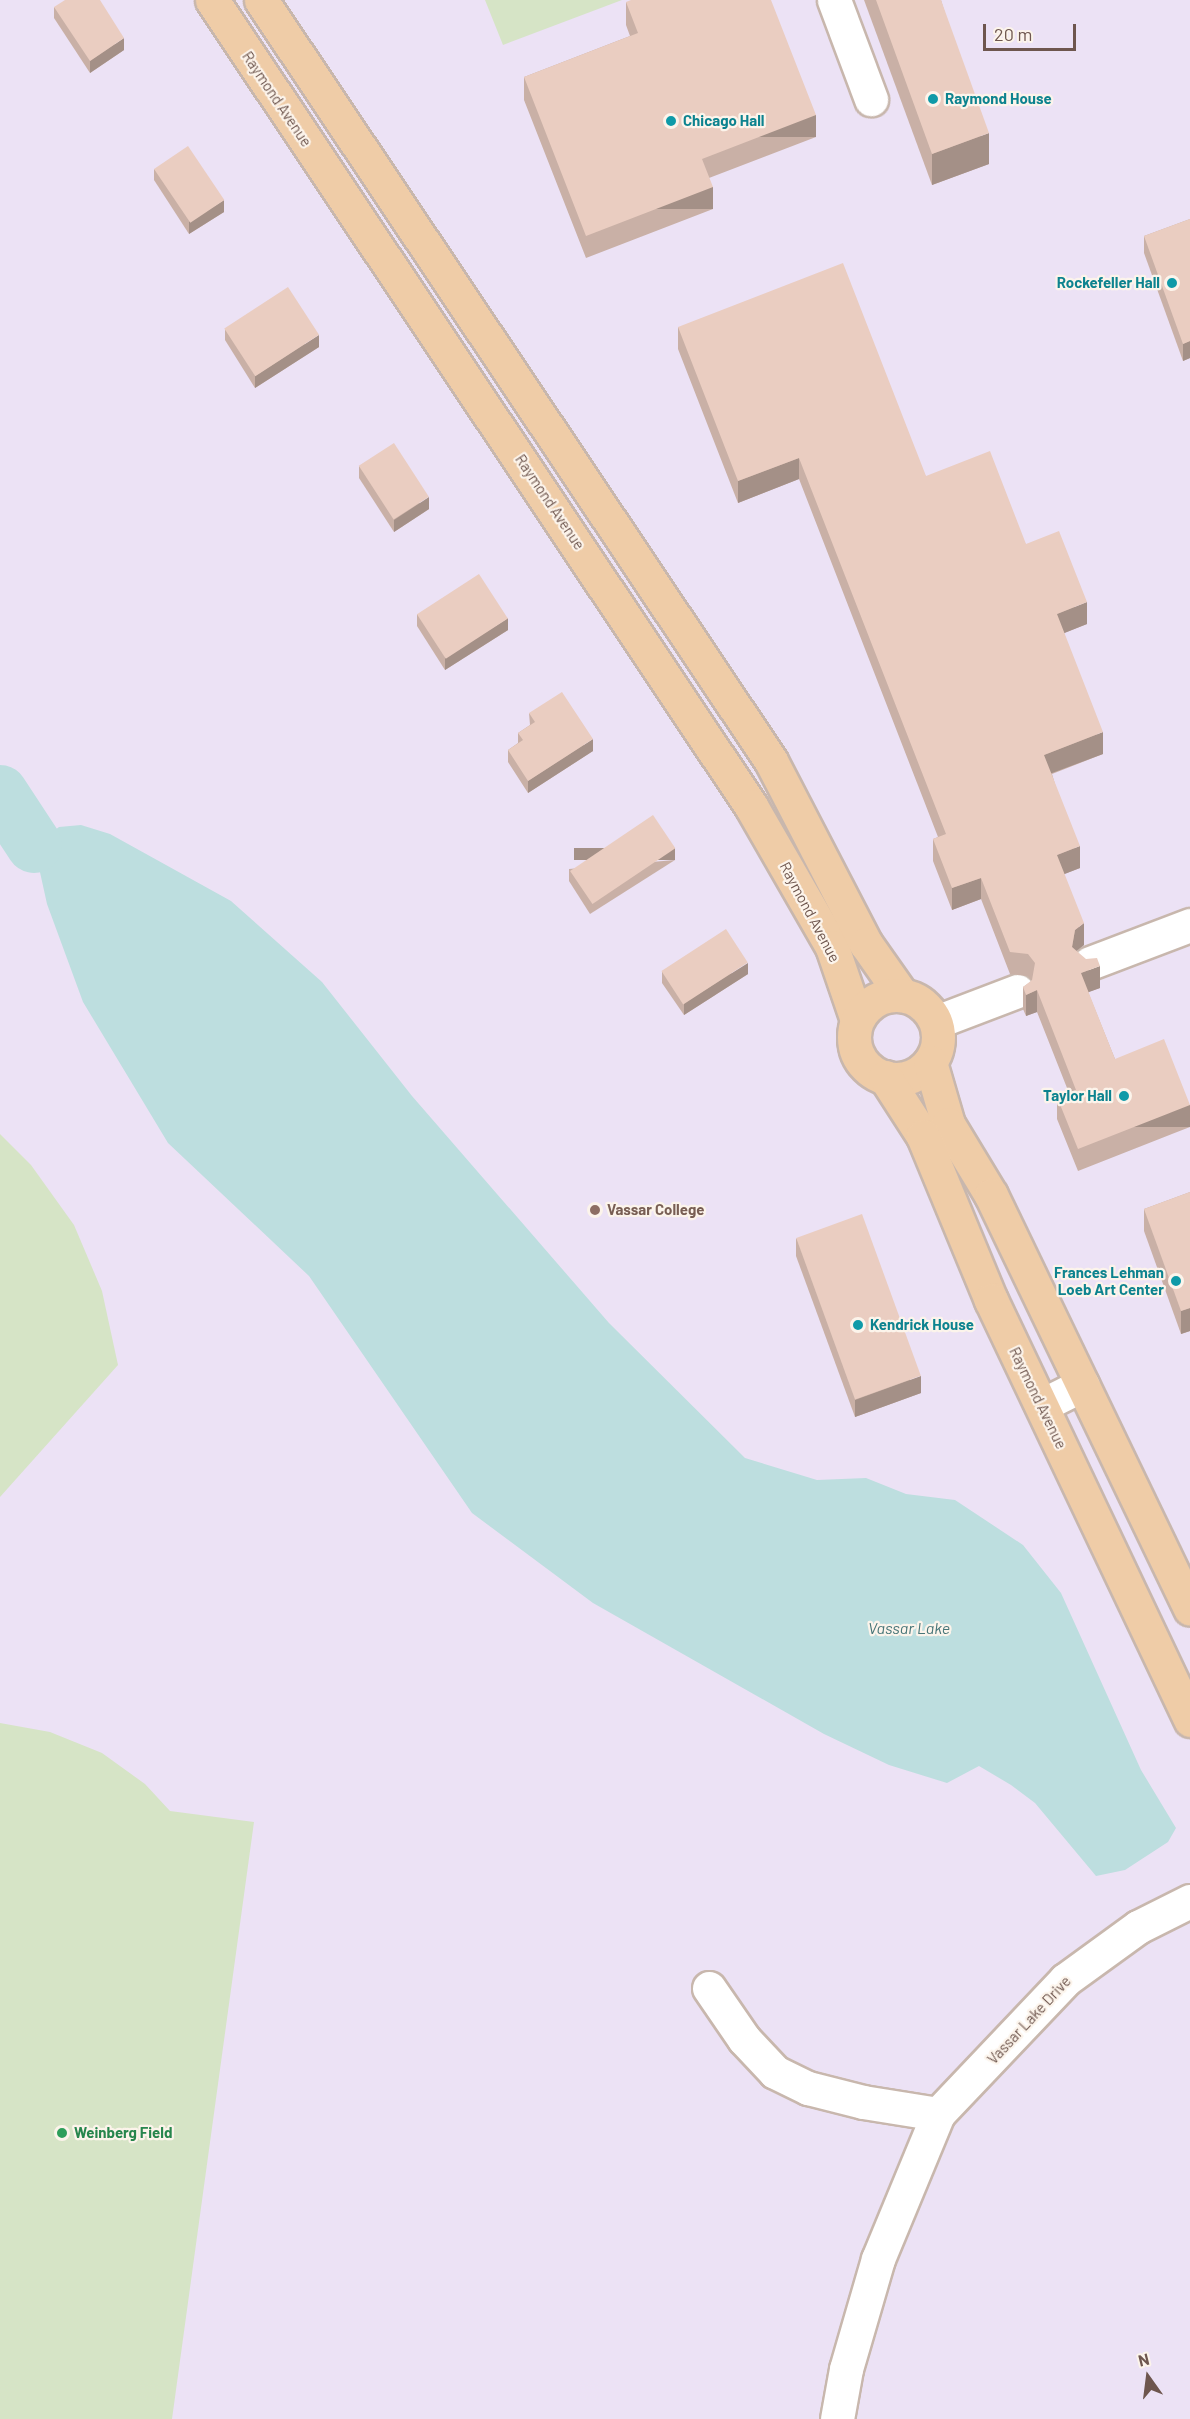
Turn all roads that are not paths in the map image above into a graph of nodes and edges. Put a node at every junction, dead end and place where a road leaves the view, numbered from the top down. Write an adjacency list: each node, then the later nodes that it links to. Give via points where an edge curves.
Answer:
1 (212, 0): 9 (main road, Raymond Avenue, via 752,806 832,947)
2 (261, 0): 8 (main road, via 771,761 866,945)
3 (834, 0): 4 (street)
4 (871, 99)
5 (1190, 925): 6 (street)
6 (1090, 963)
7 (1017, 991): 10 (street)
8 (902, 995): 9 (main road, via 870,1003); 10 (main road, via 923,1004)
9 (857, 1020): 12 (main road, Raymond Avenue, via 856,1050 872,1071)
10 (936, 1022): 11 (main road, via 938,1043)
11 (930, 1062): 12 (main road, via 910,1077); 13 (main road, via 948,1124 991,1196)
12 (885, 1077): 14 (main road, Raymond Avenue, via 923,1136 991,1300)
13 (1082, 1385): 14 (street); 15 (main road)
14 (1042, 1405): 16 (main road, Raymond Avenue)
15 (1190, 1609)
16 (1190, 1720)
17 (1190, 1902): 19 (street, Vassar Lake Drive, via 1138,1927 1065,1980)
18 (709, 1988): 19 (street, via 744,2039 775,2072 808,2088 852,2100)
19 (938, 2114): 20 (street, Vassar Lake Drive, via 878,2259 846,2368)
20 (837, 2419)

